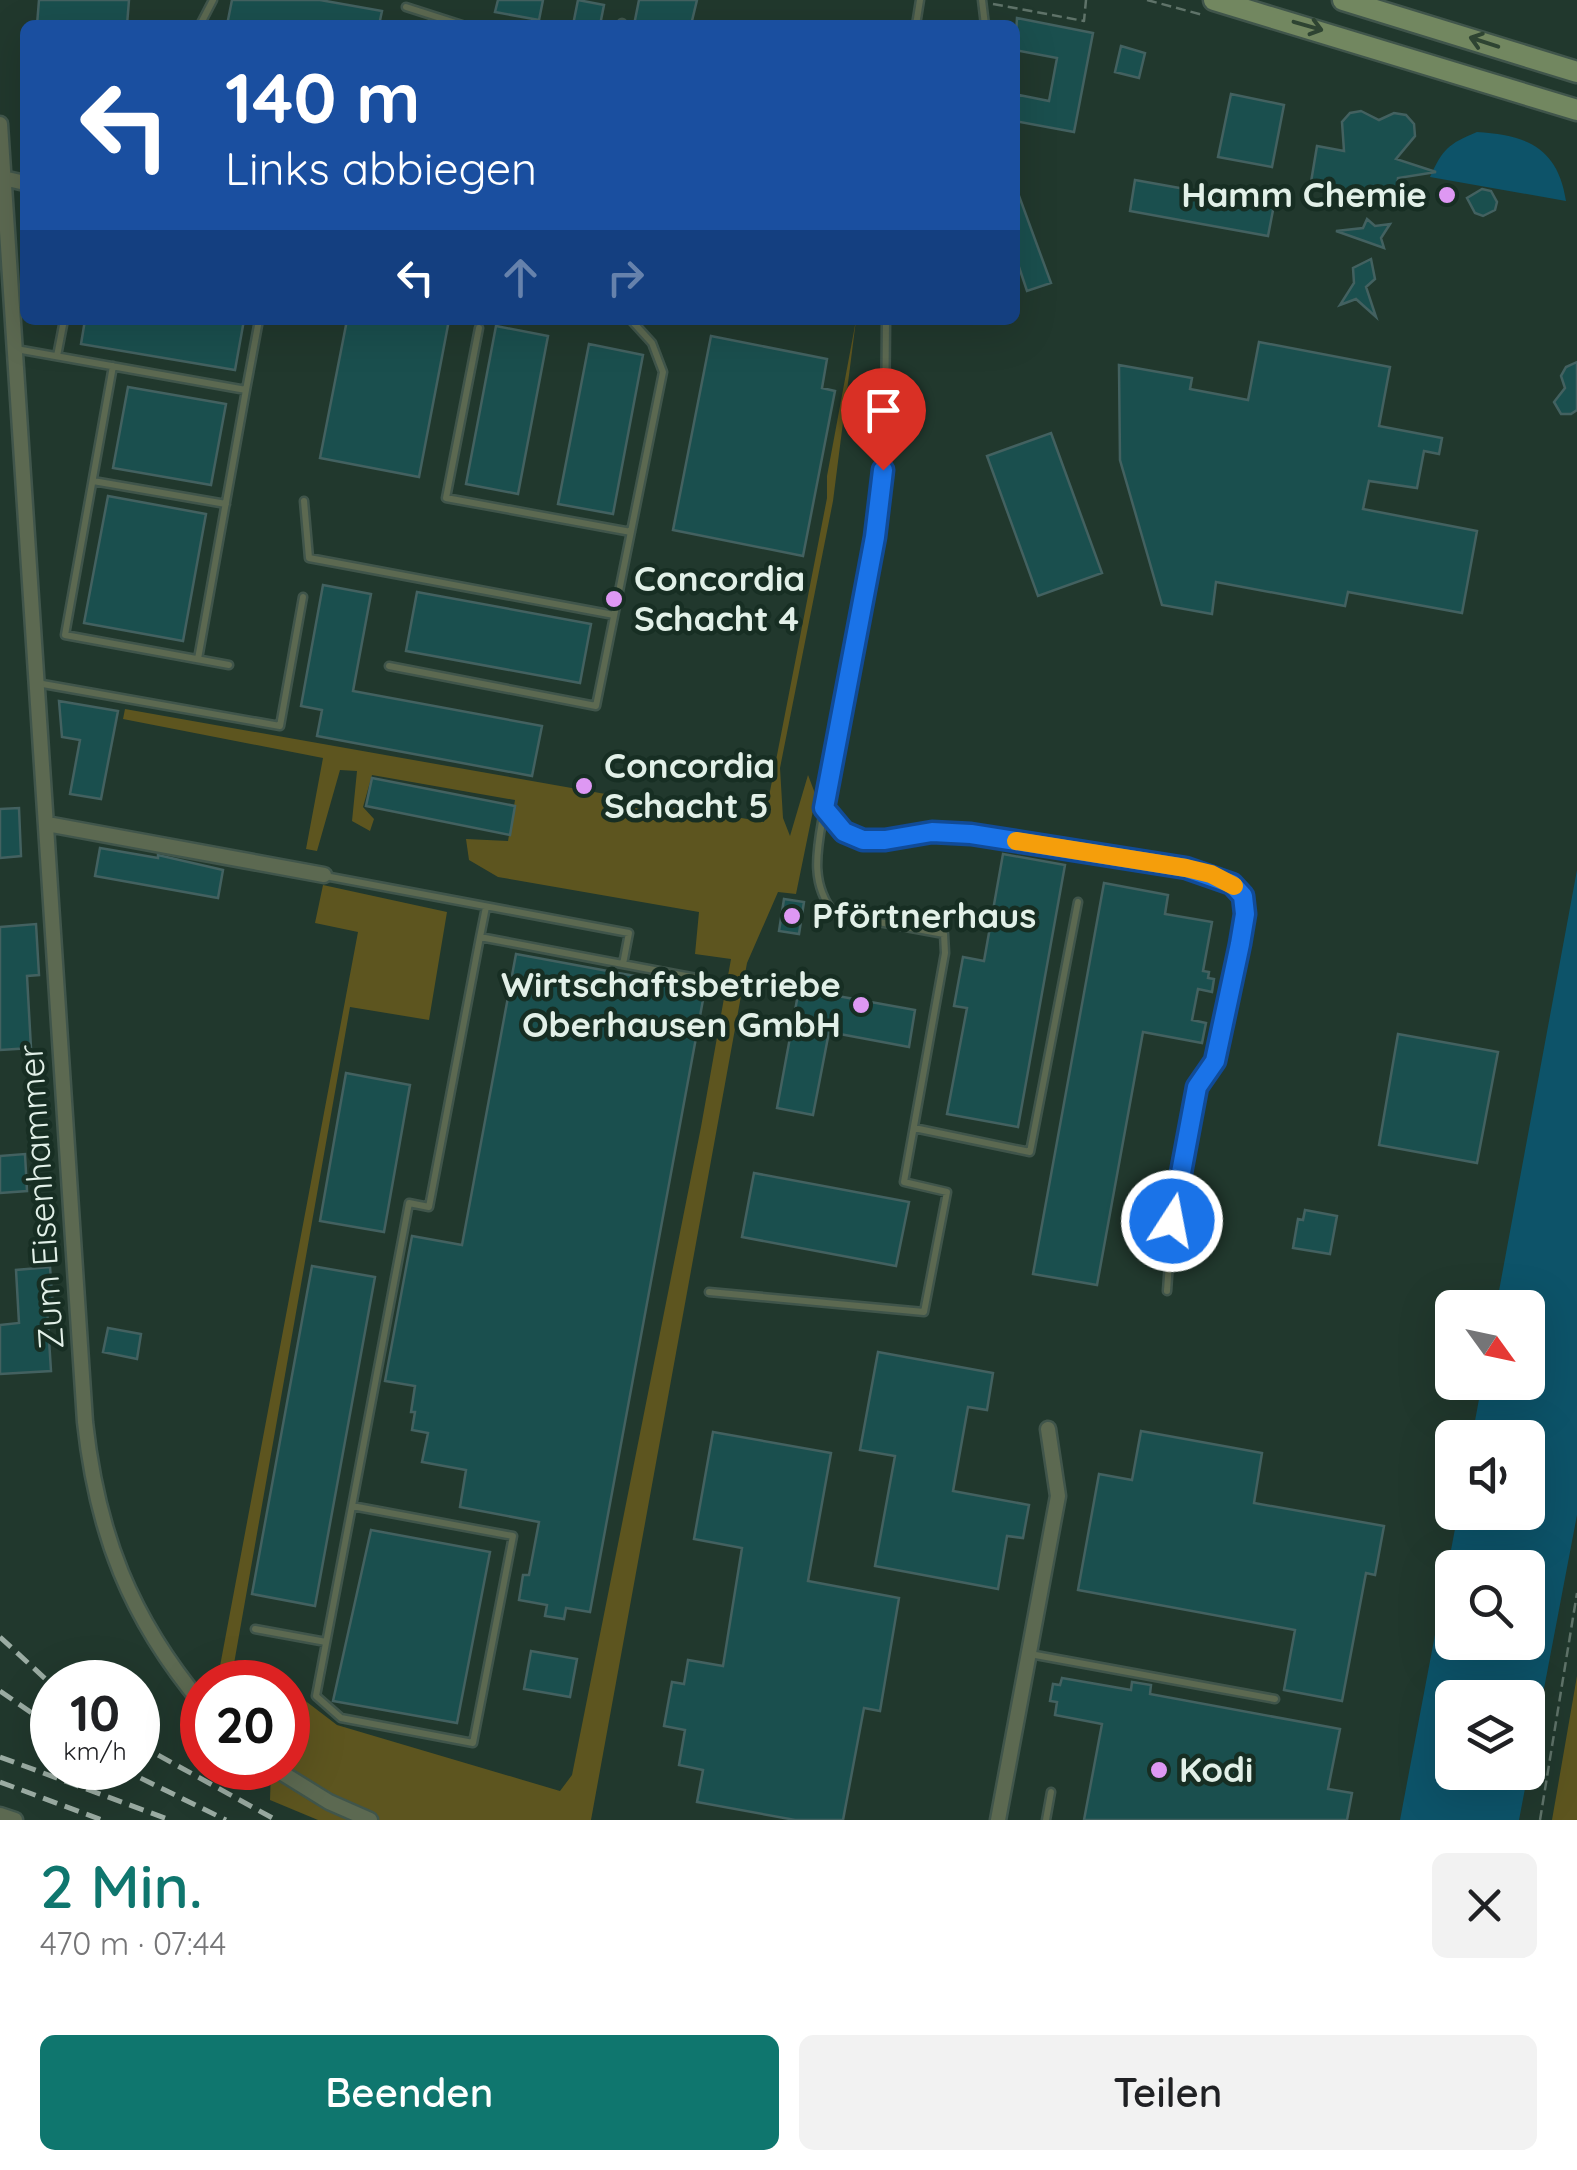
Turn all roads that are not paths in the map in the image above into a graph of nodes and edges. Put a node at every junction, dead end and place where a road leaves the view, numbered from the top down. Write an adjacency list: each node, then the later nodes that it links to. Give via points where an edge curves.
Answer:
1 (1214, 0): 6 (main road, one-way to 6)
2 (1343, 0): 5 (main road, one-way to 2)
3 (406, 6): 4 (lane)
4 (447, 20)
5 (1577, 72)
6 (1577, 110)
7 (0, 124): 8 (street, Zum Eisenhammer)
8 (3, 178): 9 (street); 15 (street, Zum Eisenhammer)
9 (20, 182)
10 (63, 325): 16 (lane)
11 (258, 325): 18 (lane)
12 (636, 325): 22 (lane, via 652,343 663,372)
13 (886, 325): 29 (lane, via 879,509)
14 (479, 328): 22 (lane, via 446,498)
15 (15, 348): 16 (lane); 28 (street, Zum Eisenhammer)
16 (57, 356): 17 (lane)
17 (113, 366): 18 (lane); 19 (lane)
18 (246, 390): 21 (lane)
19 (93, 480): 21 (lane); 25 (lane, via 65,635)
20 (304, 501): 24 (lane, via 309,558)
21 (226, 504): 25 (lane)
22 (631, 532): 24 (lane)
23 (303, 597): 28 (lane, via 280,726)
24 (614, 615): 27 (lane, via 596,706)
25 (198, 659): 26 (lane)
26 (230, 664)
27 (389, 666)
28 (37, 683): 30 (street, Zum Eisenhammer)
29 (824, 808): 37 (lane, via 817,878 835,914 944,934); 39 (lane, via 844,832 863,840 946,831 1186,868 1232,884 1243,896 1215,1061 1197,1087 1172,1221)
30 (47, 824): 31 (street); 45 (street, Zum Eisenhammer, via 92,1480 126,1586)
31 (324, 876): 33 (lane)
32 (1078, 902): 37 (lane, via 1030,1152)
33 (486, 906): 34 (lane); 35 (lane, via 629,933)
34 (480, 938): 35 (lane); 41 (lane, via 429,1207 410,1204)
35 (623, 964): 36 (lane)
36 (707, 980)
37 (914, 1128): 38 (lane, via 904,1182 948,1192 924,1312)
38 (709, 1292)
39 (1167, 1292)
40 (1048, 1429): 44 (street, via 1058,1496)
41 (352, 1506): 43 (lane); 43 (lane, via 512,1536 474,1743 341,1718 316,1696)
42 (255, 1629): 43 (lane)
43 (326, 1642)
44 (1029, 1654): 46 (lane); 52 (street)
45 (180, 1674)
46 (1275, 1700)
47 (310, 1790): 51 (street)
48 (1051, 1792): 53 (lane)
49 (0, 1815): 50 (street)
50 (15, 1820)
51 (370, 1820)
52 (998, 1820)
53 (1046, 1820)

